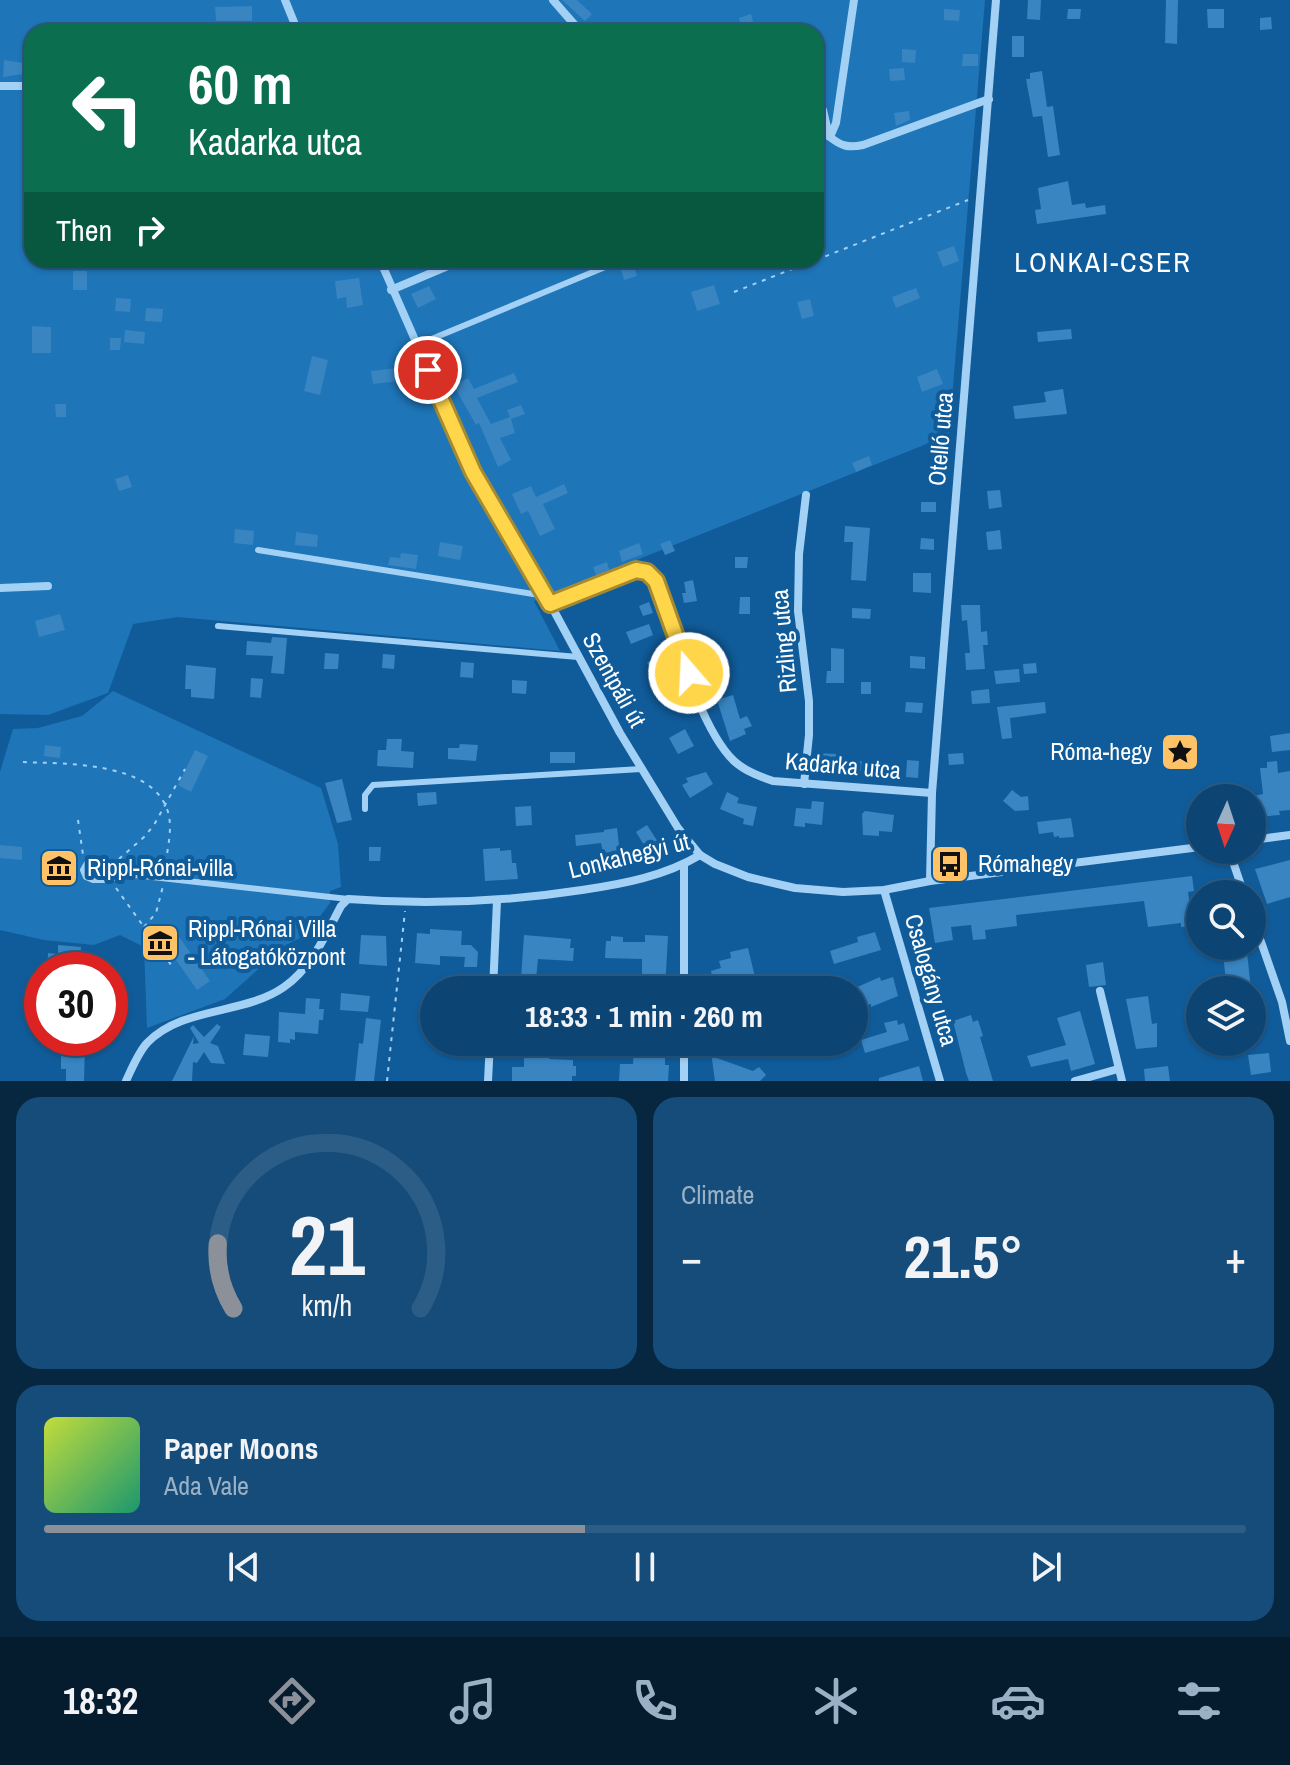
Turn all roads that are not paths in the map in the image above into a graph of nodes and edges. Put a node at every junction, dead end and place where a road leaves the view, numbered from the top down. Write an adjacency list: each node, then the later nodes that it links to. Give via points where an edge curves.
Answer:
1 (285, 0): 5 (street)
2 (553, 0): 6 (street)
3 (854, 0): 11 (street)
4 (996, 0): 9 (street, Otelló utca)
5 (295, 24)
6 (574, 24)
7 (0, 86): 8 (street)
8 (24, 86)
9 (989, 99): 11 (street, via 863,145 850,147); 26 (street, Otelló utca)
10 (824, 114): 11 (street)
11 (830, 137)
12 (383, 268): 15 (street, Szentpáli út)
13 (443, 268): 15 (street)
14 (603, 268): 16 (lane)
15 (391, 290): 16 (street, Szentpáli út)
16 (417, 345): 21 (street, Szentpáli út, via 473,472)
17 (806, 495): 25 (street, Rizling utca, via 798,611 809,701)
18 (258, 550): 21 (lane)
19 (48, 586): 20 (street)
20 (0, 588)
21 (548, 600): 23 (street, Szentpáli út); 25 (street, Kadarka utca, via 636,570 647,572 656,581 721,747 755,775)
22 (218, 626): 23 (lane)
23 (578, 657): 24 (street, Szentpáli út)
24 (641, 769): 27 (lane, via 373,785 365,795); 31 (street, Szentpáli út)
25 (804, 784): 26 (street, Kadarka utca)
26 (932, 793): 34 (street, Otelló utca)
27 (365, 809)
28 (1290, 835): 29 (street)
29 (1266, 838)
30 (1186, 849): 34 (street, Lonkahegyi út)
31 (700, 855): 32 (street, Lonkahegyi út); 35 (street, Lonkahegyi út, via 748,877 795,888)
32 (684, 865): 37 (street, Lonkahegyi út, via 608,886); 40 (street)
33 (117, 873): 33 (lane, via 112,865 87,863 83,870 93,880 111,880); 36 (lane)
34 (930, 881): 35 (street, Lonkahegyi út)
35 (884, 890): 49 (street, Csalogány utca)
36 (348, 899): 37 (street, Lonkahegyi út); 46 (street, via 302,971 285,987 163,1030 146,1044)
37 (497, 901): 39 (street)
38 (1266, 956): 42 (street)
39 (494, 976)
40 (684, 976)
41 (1100, 991): 45 (street)
42 (1290, 1041)
43 (489, 1056): 47 (street)
44 (684, 1056): 48 (street)
45 (1118, 1069): 50 (street); 51 (street)
46 (126, 1081)
47 (488, 1081)
48 (684, 1081)
49 (940, 1081)
50 (1075, 1081)
51 (1122, 1081)

